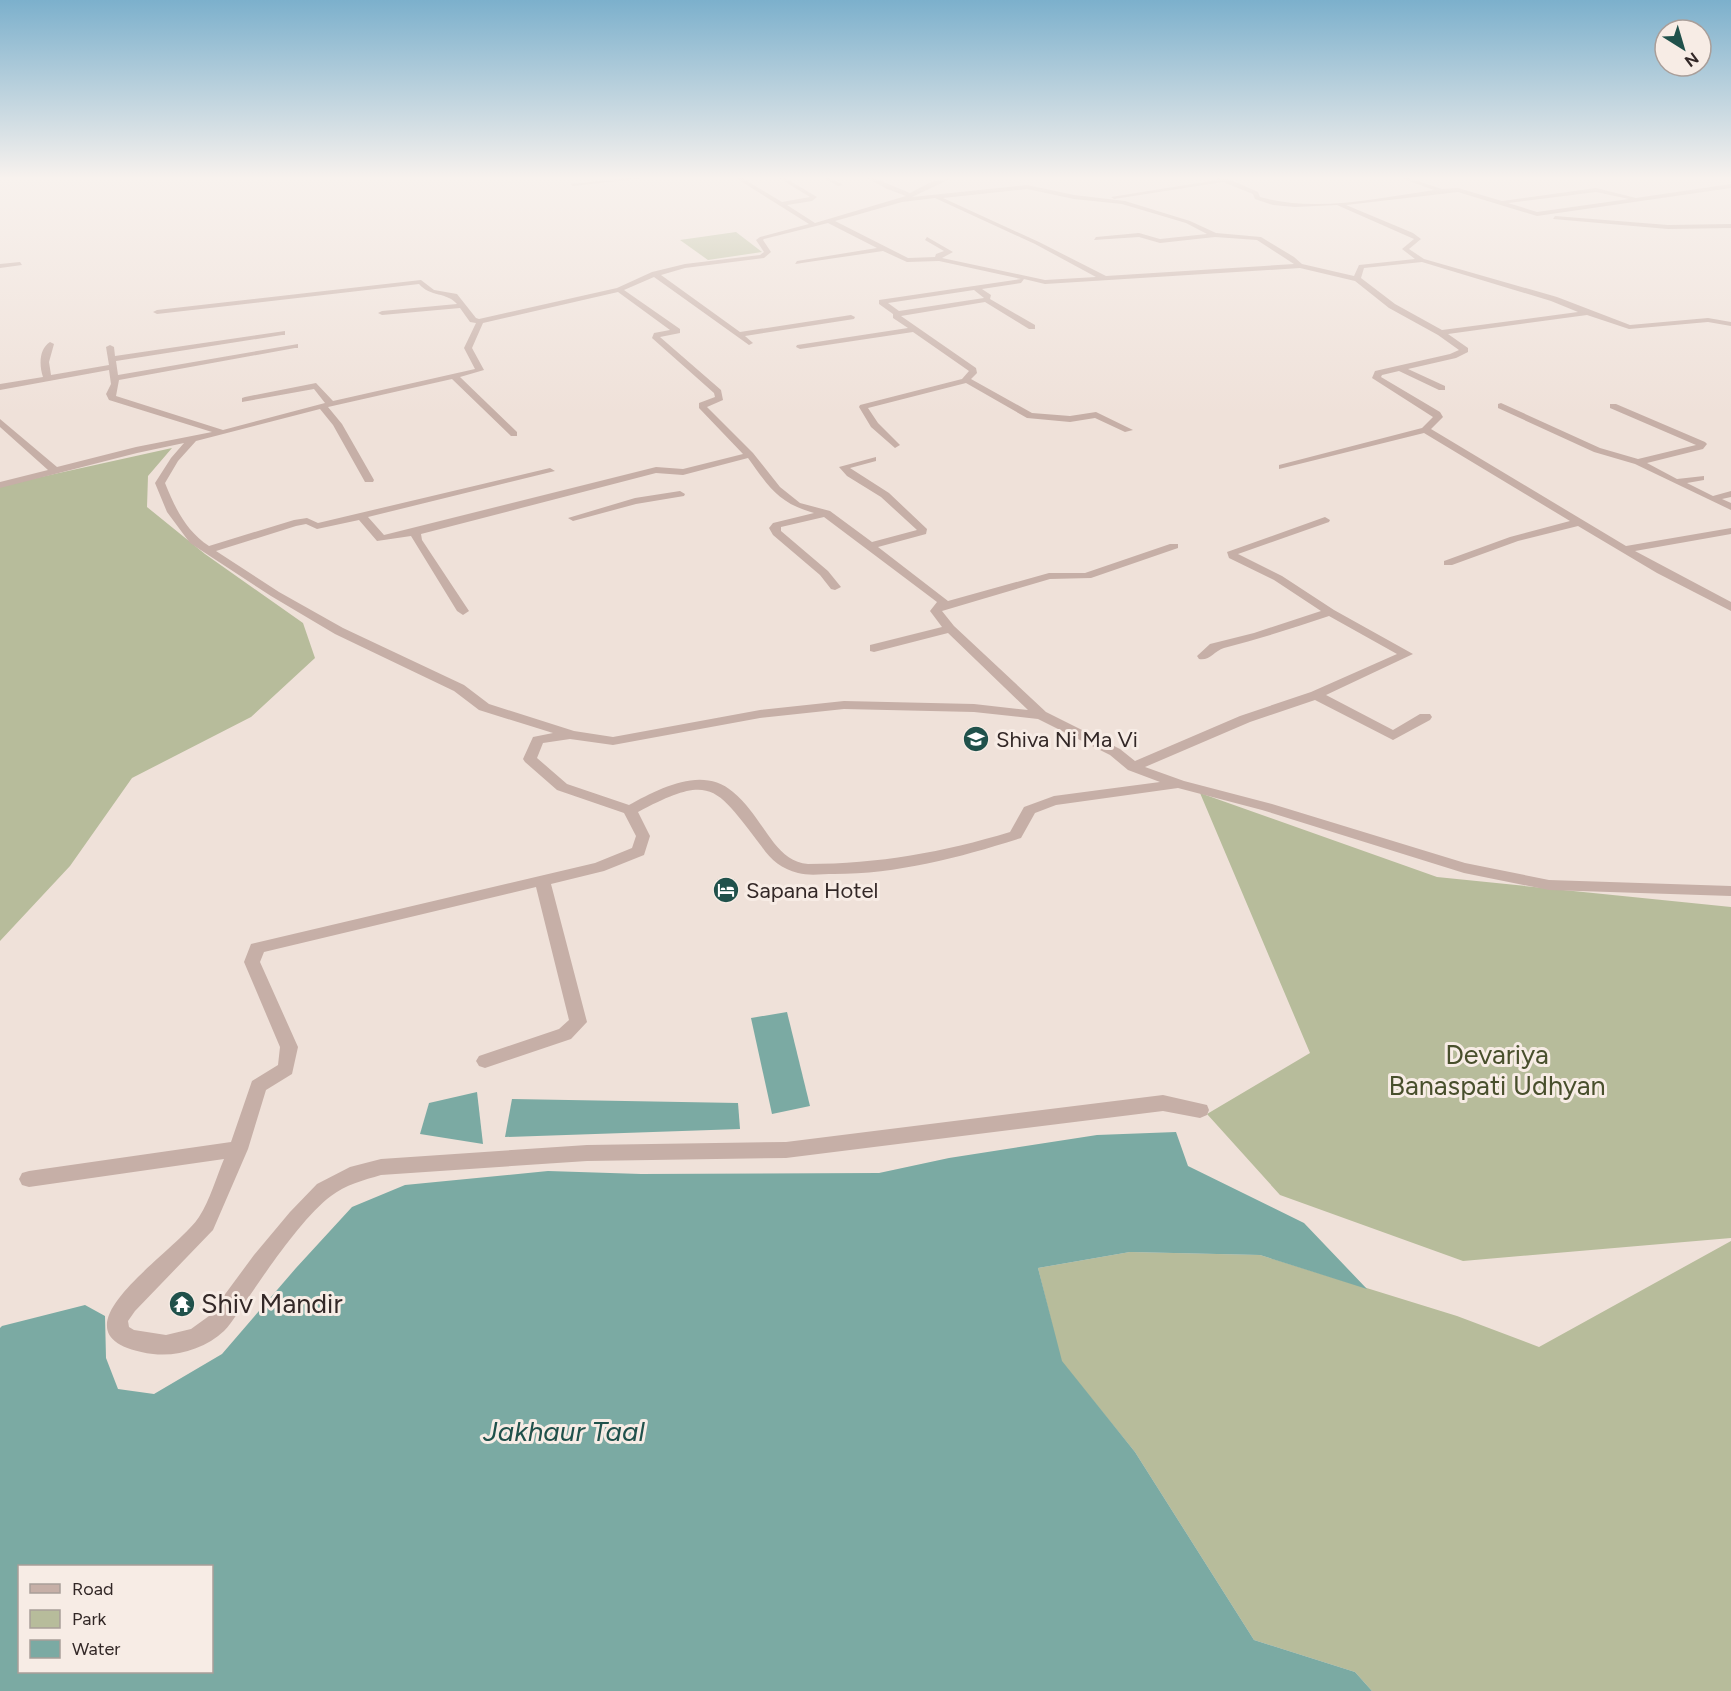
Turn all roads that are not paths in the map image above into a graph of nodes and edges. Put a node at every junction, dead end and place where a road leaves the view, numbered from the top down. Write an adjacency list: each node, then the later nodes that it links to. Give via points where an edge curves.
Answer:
1 (755, 257): 13 (street)
2 (830, 257): 9 (street)
3 (900, 257): 7 (street)
4 (1064, 257): 14 (street)
5 (1290, 257): 12 (street)
6 (1417, 257): 8 (street)
7 (939, 259): 15 (street)
8 (1422, 260): 16 (street, via 1361,266); 23 (street, via 1554,299)
9 (797, 262)
10 (20, 264): 11 (street)
11 (0, 266)
12 (1300, 266): 14 (street); 16 (street)
13 (655, 274): 18 (street); 32 (street)
14 (1104, 278): 15 (street)
15 (1029, 279): 17 (street)
16 (1357, 279): 31 (street, via 1392,306)
17 (976, 288): 19 (street, via 988,297); 24 (street, via 882,302)
18 (619, 290): 26 (street); 57 (street, via 677,331 656,338 718,392 720,398 702,405 703,408)
19 (986, 300): 24 (street); 28 (street)
20 (462, 306): 21 (street, via 454,296 437,295 421,282); 22 (street); 26 (street, via 473,320)
21 (157, 312)
22 (382, 313)
23 (1587, 313): 27 (street, via 1629,327 1708,320); 31 (street)
24 (898, 314): 29 (street)
25 (851, 316): 32 (street)
26 (480, 322): 40 (street, via 468,348 480,370)
27 (1731, 324)
28 (1032, 327)
29 (915, 329): 37 (street); 43 (street, via 973,370)
30 (282, 333): 38 (street)
31 (1441, 333): 39 (street, via 1465,350)
32 (739, 335): 33 (street)
33 (749, 343)
34 (50, 344): 42 (street, via 45,371)
35 (295, 346): 41 (street)
36 (110, 347): 38 (street)
37 (800, 347)
38 (113, 363): 41 (street); 42 (street)
39 (1398, 367): 45 (street); 52 (street, via 1378,373 1376,378 1437,414)
40 (455, 377): 47 (street); 54 (street)
41 (114, 378): 53 (street, via 112,398)
42 (48, 380): 44 (street)
43 (967, 380): 51 (street, via 1030,416 1070,419 1096,415); 56 (street, via 863,407)
44 (0, 387)
45 (1442, 388)
46 (245, 400): 47 (street, via 316,386)
47 (327, 405): 53 (street); 64 (street)
48 (1501, 406): 59 (street, via 1597,450)
49 (1613, 406): 59 (street, via 1702,444)
50 (0, 422): 61 (street)
51 (1128, 430)
52 (1425, 430): 60 (street); 76 (street)
53 (223, 433): 55 (street)
54 (514, 434)
55 (194, 438): 61 (street); 82 (street, via 160,483 172,512 194,541)
56 (895, 445)
57 (750, 455): 67 (street, via 683,472 656,470); 72 (street, via 776,489 796,505)
58 (873, 459): 79 (street, via 844,467 885,495 922,532)
59 (1638, 462): 65 (street)
60 (1282, 467)
61 (54, 470): 66 (street)
62 (550, 471): 73 (street)
63 (1700, 478): 65 (street)
64 (369, 480)
65 (1676, 482): 70 (street)
66 (0, 485)
67 (623, 492): 68 (street); 74 (street); 78 (street)
68 (680, 494)
69 (1731, 494): 70 (street)
70 (1712, 499): 71 (street)
71 (1731, 507)
72 (826, 513): 79 (street); 84 (street, via 774,528)
73 (360, 516): 78 (street, via 381,539); 82 (street, via 317,526 307,521)
74 (573, 518)
75 (1325, 520): 88 (street, via 1232,552)
76 (1580, 522): 81 (street); 83 (street, via 1514,539)
77 (1731, 531): 81 (street)
78 (415, 532): 87 (street)
79 (869, 546): 85 (street, via 940,598 943,602)
80 (1174, 546): 85 (street, via 1087,576 1049,576)
81 (1626, 549): 86 (street)
82 (208, 550): 95 (street, via 339,632 459,688 484,707)
83 (1448, 563)
84 (835, 587)
85 (939, 607): 89 (street, via 936,611)
86 (1731, 607)
87 (463, 611)
88 (1330, 612): 91 (street, via 1214,647); 92 (street, via 1407,654)
89 (950, 629): 90 (street); 93 (street)
90 (874, 648)
91 (1203, 656)
92 (1316, 695): 94 (street, via 1393,736); 96 (street, via 1245,718)
93 (1041, 715): 95 (street, via 974,708 844,705 760,714 613,741); 96 (street, via 1115,752)
94 (1425, 717)
95 (572, 735): 98 (street, via 538,740 530,759 562,787)
96 (1133, 767): 97 (street)
97 (1179, 784): 98 (street, via 1054,801 1029,810 1016,835 982,846 842,870 798,868 783,862 717,787 698,784 676,788); 100 (street, via 1464,868 1549,885)
98 (630, 810): 99 (street, via 643,836 639,851 599,867)
99 (542, 880): 101 (street, via 578,1022 565,1034); 103 (street, via 257,948 252,962 289,1047 286,1069 258,1086)
100 (1731, 891)
101 (485, 1061)
102 (1200, 1110): 103 (street, via 1163,1103 786,1150 587,1153 381,1167 357,1173 324,1190 261,1262 217,1323 196,1338 166,1345 130,1340 120,1333 117,1320 127,1304 206,1224)
103 (238, 1149): 104 (street)
104 (29, 1179)

